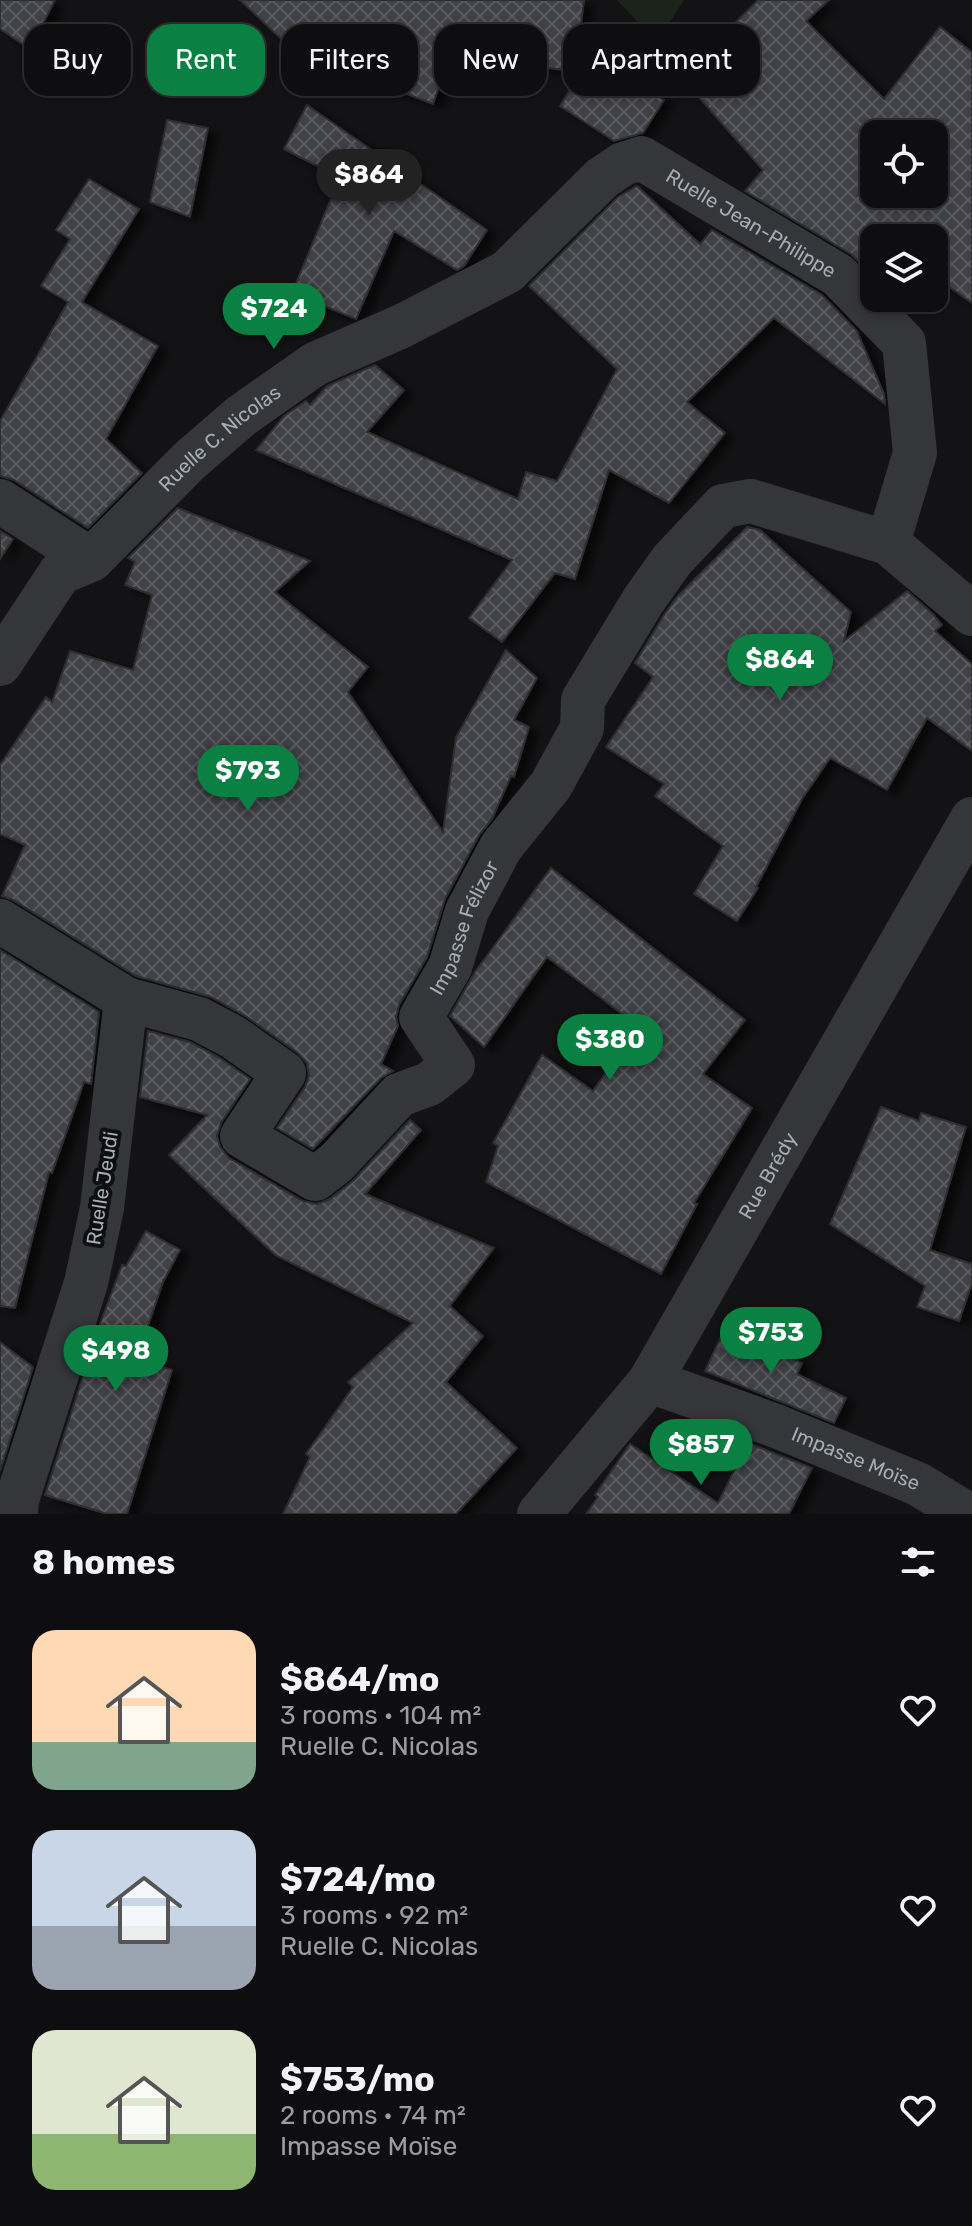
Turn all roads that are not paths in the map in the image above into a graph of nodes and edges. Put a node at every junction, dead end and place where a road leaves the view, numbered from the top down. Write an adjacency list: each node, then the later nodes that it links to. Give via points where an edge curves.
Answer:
1 (641, 158): 3 (street, Ruelle Jean-Philippe, via 838,275 904,343 915,453); 4 (street, Ruelle C. Nicolas, via 602,178 507,272 315,364 241,416)
2 (0, 501): 4 (street)
3 (888, 543): 5 (street); 9 (street, Impasse Félizor, via 751,501 723,506 672,560 583,700 582,728 551,785 501,847 467,911 450,967 421,1017 453,1065 429,1084 399,1095 315,1179 242,1136 284,1073 199,1019)
4 (91, 560): 6 (street, Ruelle C. Nicolas, via 60,573)
5 (972, 614)
6 (0, 664)
7 (972, 819): 10 (street, Rue Brédy)
8 (0, 921): 9 (street)
9 (126, 999): 11 (street, Ruelle Jeudi, via 102,1208 86,1283)
10 (650, 1381): 12 (street, Rue Brédy); 13 (street, Impasse Moïse, via 918,1484)
11 (16, 1514)
12 (539, 1514)
13 (967, 1514)

